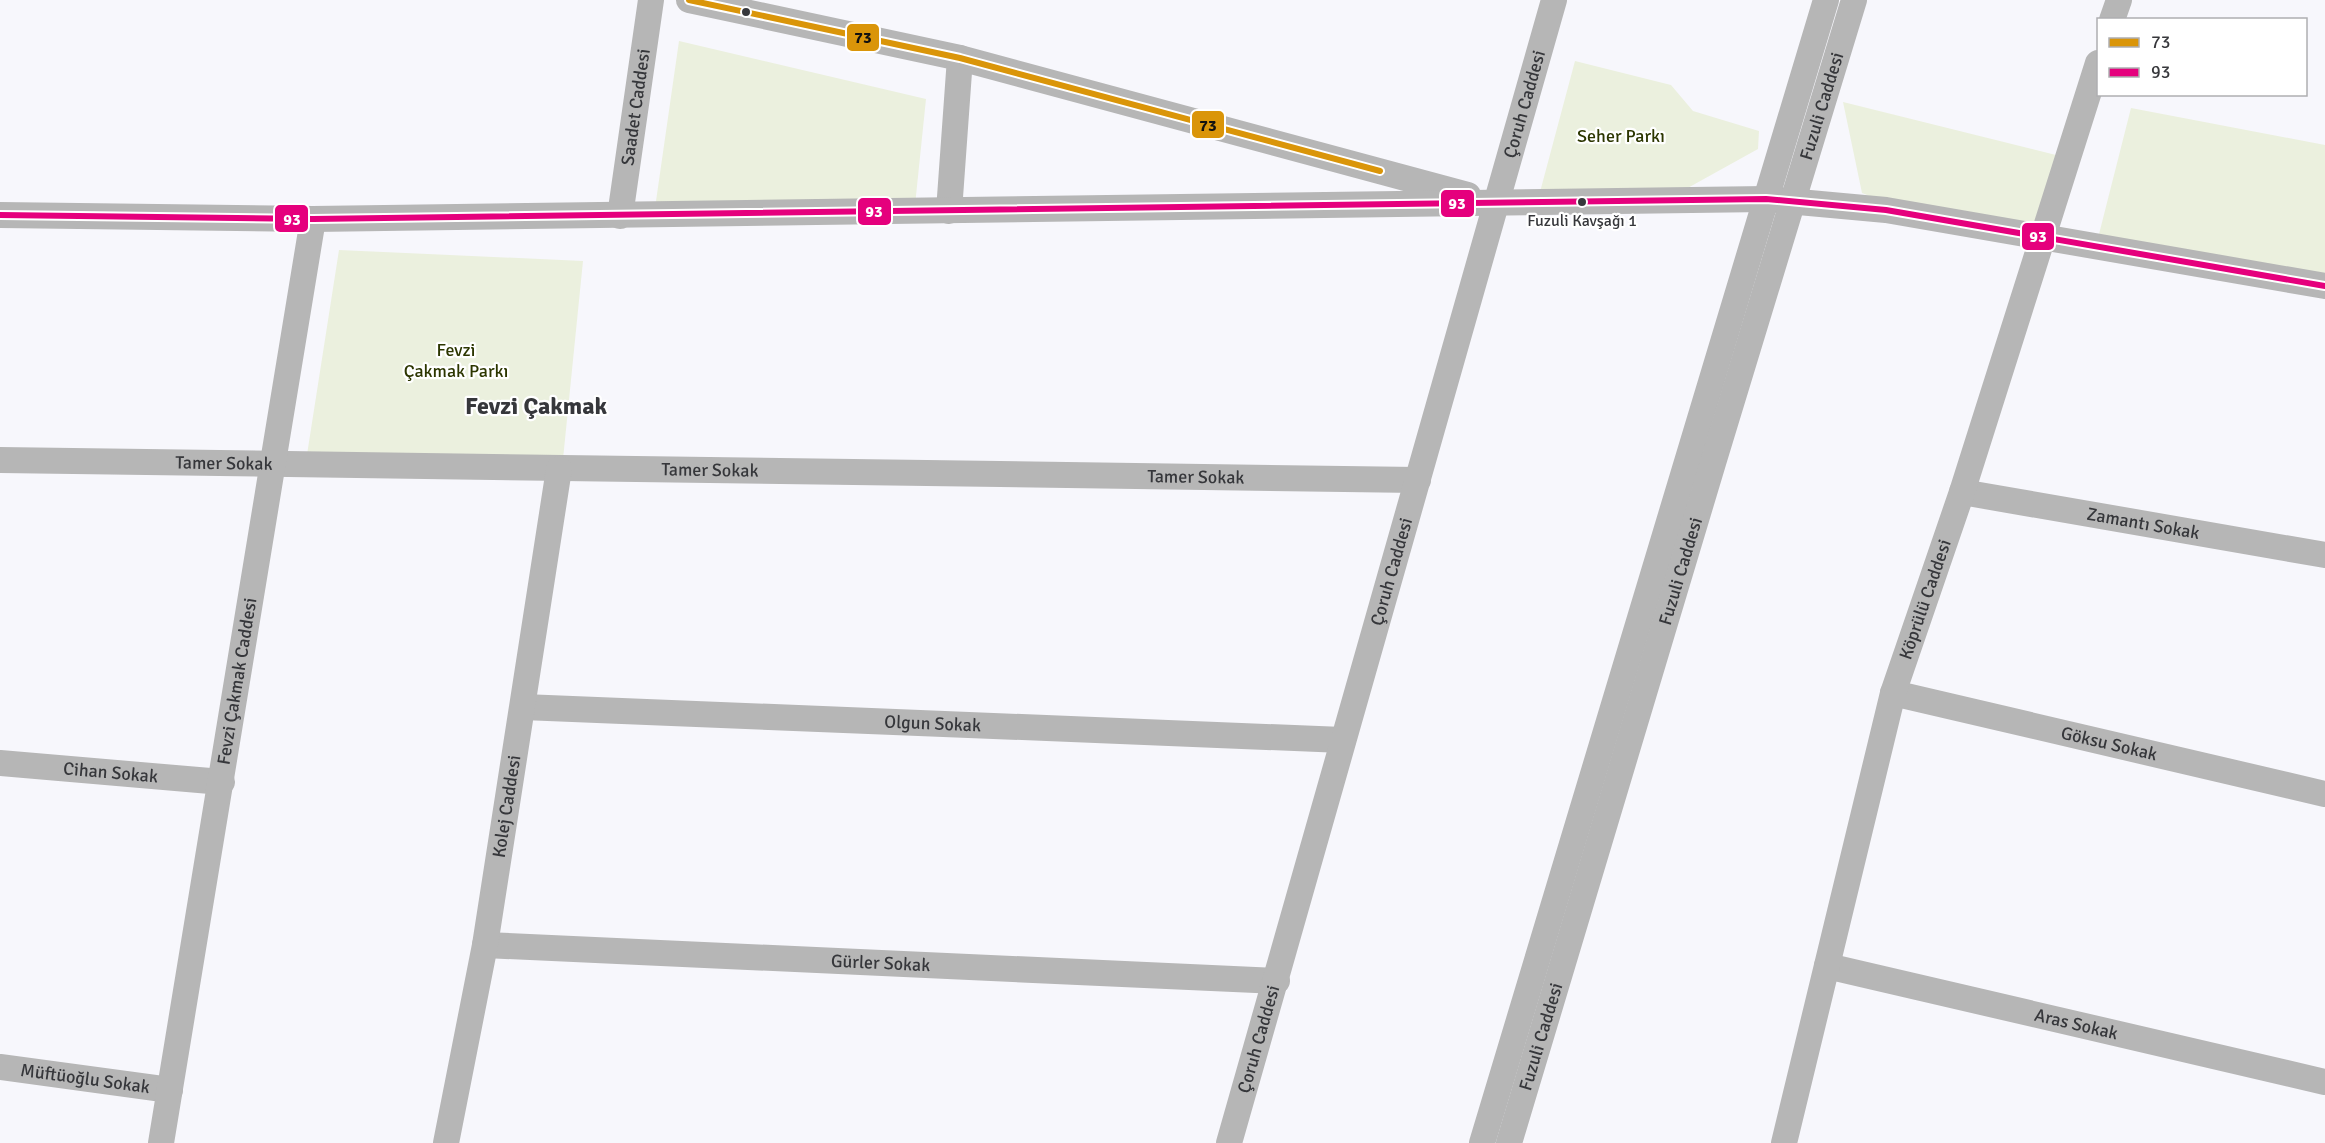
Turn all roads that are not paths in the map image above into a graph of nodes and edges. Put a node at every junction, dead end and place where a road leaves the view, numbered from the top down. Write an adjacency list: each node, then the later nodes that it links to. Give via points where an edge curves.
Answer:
1 (651, 0): 15 (street, Saadet Caddesi)
2 (689, 0): 8 (street)
3 (1554, 0): 12 (street, Çoruh Caddesi)
4 (1826, 0): 10 (street, Fuzuli Caddesi)
5 (1854, 0): 11 (street, Fuzuli Caddesi)
6 (2119, 0): 7 (street)
7 (2113, 18)
8 (960, 58): 12 (street); 13 (street)
9 (2097, 66): 17 (street, Köprülü Caddesi)
10 (1766, 199): 11 (street); 12 (street); 40 (street, Fuzuli Caddesi)
11 (1793, 201): 17 (street, via 1886,210); 41 (street, Fuzuli Caddesi)
12 (1497, 203): 13 (street); 22 (street, Çoruh Caddesi)
13 (949, 211): 15 (street)
14 (0, 214): 16 (street)
15 (620, 216): 16 (street)
16 (314, 219): 20 (street, Fevzi Çakmak Caddesi)
17 (2044, 236): 18 (street); 23 (street, Köprülü Caddesi)
18 (2325, 286)
19 (0, 460): 20 (street, Tamer Sokak)
20 (275, 463): 21 (street, Tamer Sokak); 29 (street, Fevzi Çakmak Caddesi)
21 (559, 470): 22 (street, Tamer Sokak); 26 (street, Kolej Caddesi)
22 (1418, 480): 27 (street, Çoruh Caddesi)
23 (1962, 492): 24 (street, Zamantı Sokak); 25 (street, Köprülü Caddesi)
24 (2325, 555)
25 (1893, 693): 30 (street, Göksu Sokak); 32 (street, Köprülü Caddesi)
26 (523, 707): 27 (street, Olgun Sokak); 31 (street, Kolej Caddesi)
27 (1343, 740): 33 (street, Çoruh Caddesi)
28 (0, 764): 29 (street, Cihan Sokak)
29 (222, 782): 36 (street, Fevzi Çakmak Caddesi)
30 (2325, 794)
31 (485, 945): 33 (street, Gürler Sokak); 38 (street, Kolej Caddesi)
32 (1827, 966): 35 (street, Aras Sokak); 42 (street, Köprülü Caddesi)
33 (1277, 981): 39 (street, Çoruh Caddesi)
34 (0, 1067): 36 (street, Müftüoğlu Sokak)
35 (2325, 1082)
36 (170, 1090): 37 (street, Fevzi Çakmak Caddesi)
37 (161, 1143)
38 (446, 1143)
39 (1229, 1143)
40 (1482, 1143)
41 (1509, 1143)
42 (1784, 1143)

